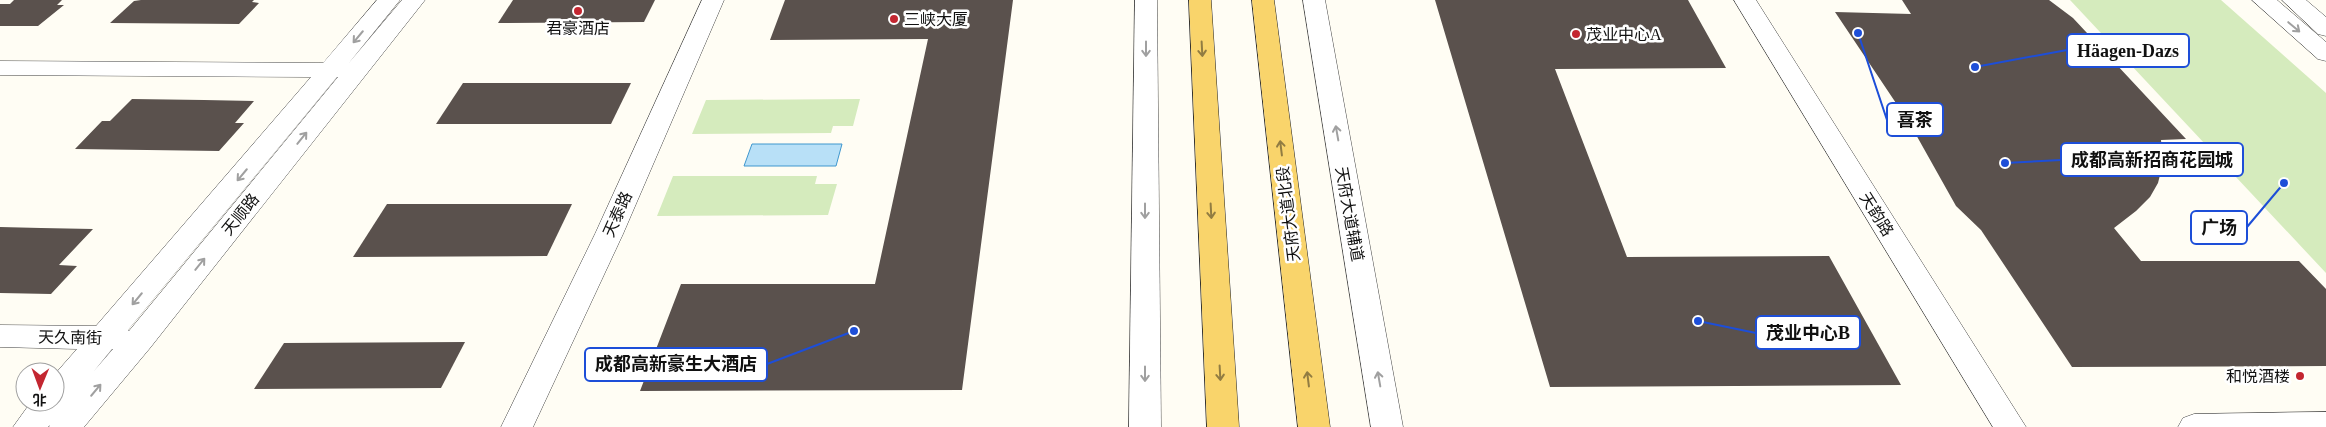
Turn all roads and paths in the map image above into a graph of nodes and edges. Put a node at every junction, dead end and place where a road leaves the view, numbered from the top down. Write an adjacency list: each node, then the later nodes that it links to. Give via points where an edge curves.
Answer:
1 (389, 0): 14 (street, 天顺路, one-way to 14)
2 (414, 0): 14 (street, 天顺路)
3 (713, 0): 23 (street, 天泰路, via 609,234)
4 (1146, 0): 24 (street, one-way to 24)
5 (1200, 0): 25 (main road, one-way to 25)
6 (1263, 0): 26 (main road, 天府大道北段, one-way to 6)
7 (1314, 0): 27 (street, 天府大道辅道, one-way to 7)
8 (1744, 0): 28 (street, 天韵路)
9 (2263, 0): 12 (street, one-way to 12)
10 (2293, 0): 11 (street)
11 (2326, 29)
12 (2326, 54)
13 (0, 68): 14 (street)
14 (344, 70): 16 (street, 天顺路, one-way to 16); 17 (street, 天顺路, one-way to 14)
15 (0, 336): 16 (street, 天久南街)
16 (105, 337): 17 (street, 天久南街); 18 (street, 天顺路)
17 (139, 340): 22 (street, 天顺路, one-way to 17)
18 (65, 384)
19 (42, 412): 21 (street)
20 (2326, 425): 29 (street)
21 (29, 427)
22 (65, 427)
23 (518, 427)
24 (1145, 427)
25 (1223, 427)
26 (1314, 427)
27 (1387, 427)
28 (2010, 427)
29 (2194, 427)

